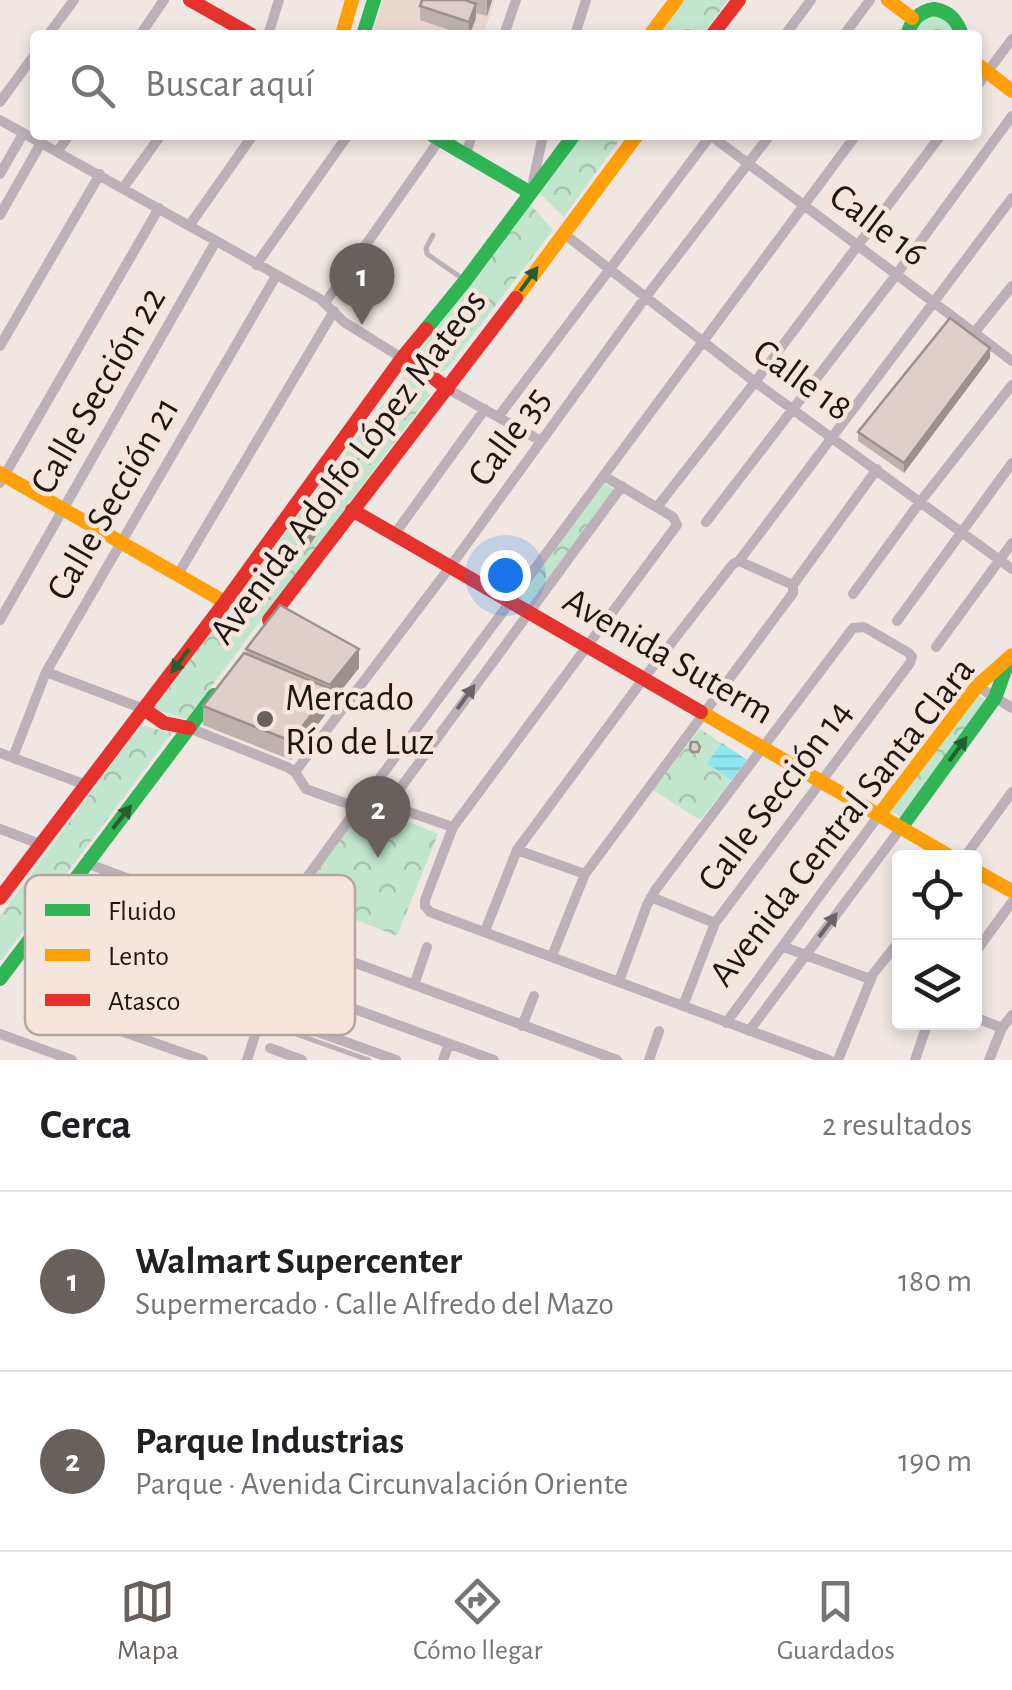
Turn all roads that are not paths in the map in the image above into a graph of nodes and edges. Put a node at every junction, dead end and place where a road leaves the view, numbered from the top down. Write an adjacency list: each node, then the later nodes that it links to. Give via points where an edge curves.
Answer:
1 (74, 0): 16 (street)
2 (164, 0): 17 (street)
3 (279, 0): 19 (street)
4 (352, 0): 20 (main road)
5 (374, 0): 21 (main road)
6 (516, 0): 22 (street)
7 (586, 0): 23 (street)
8 (676, 0): 24 (main road)
9 (739, 0): 25 (main road)
10 (811, 0): 26 (street)
11 (870, 0): 27 (street)
12 (888, 0): 15 (main road)
13 (201, 3): 18 (main road)
14 (951, 5): 15 (main road); 29 (main road)
15 (912, 18): 28 (main road)
16 (52, 30)
17 (143, 30)
18 (232, 30)
19 (270, 30)
20 (343, 30)
21 (365, 30)
22 (506, 30)
23 (576, 30)
24 (654, 30)
25 (716, 30)
26 (789, 30)
27 (848, 30)
28 (908, 30)
29 (961, 30)
30 (1012, 39): 32 (street)
31 (30, 61): 34 (street)
32 (982, 68): 33 (main road)
33 (1012, 91)
34 (0, 102)
35 (1012, 116): 74 (street)
36 (0, 120): 37 (street)
37 (23, 134): 38 (street); 59 (street)
38 (30, 138)
39 (35, 140): 55 (street)
40 (66, 140): 56 (street)
41 (157, 140): 61 (street)
42 (249, 140): 67 (street)
43 (344, 140): 72 (street)
44 (434, 140): 80 (street)
45 (441, 140): 57 (main road)
46 (470, 140): 57 (street)
47 (543, 140): 62 (street)
48 (570, 140): 62 (main road, Avenida Adolfo López Mateos)
49 (633, 140): 68 (main road, Avenida Adolfo López Mateos)
50 (706, 140): 73 (street)
51 (717, 140): 58 (street, Calle 16)
52 (766, 140): 58 (street, Calle 35)
53 (852, 140): 64 (street)
54 (937, 140): 71 (street)
55 (41, 143): 56 (street); 66 (street)
56 (58, 151): 60 (street)
57 (466, 154): 62 (main road)
58 (748, 163): 64 (street, Calle 16); 78 (street, Calle 35)
59 (0, 174)
60 (100, 174): 61 (street); 83 (street)
61 (124, 188): 65 (street)
62 (530, 193): 76 (main road, Avenida Adolfo López Mateos)
63 (1012, 198): 79 (street)
64 (802, 205): 71 (street, Calle 16); 82 (street)
65 (159, 208): 67 (street); 97 (street)
66 (0, 215)
67 (189, 226): 70 (street)
68 (563, 233): 73 (street, Calle 18); 88 (main road, Avenida Adolfo López Mateos, one-way to 68)
69 (433, 235): 76 (lane, via 427,254)
70 (216, 241): 72 (street); 101 (street, Calle Sección 22)
71 (858, 246): 74 (street, Calle 16); 86 (street)
72 (256, 265): 75 (street)
73 (610, 270): 78 (street, Calle 18); 91 (street)
74 (896, 274): 79 (street, Calle 16); 90 (street)
75 (276, 276): 80 (street); 106 (street, Calle Sección 21)
76 (466, 280): 84 (main road, Avenida Adolfo López Mateos)
77 (1012, 286): 81 (street)
78 (645, 298): 82 (street, Calle 18); 93 (street, Calle 35)
79 (934, 304): 81 (street, Calle 16); 92 (street)
80 (330, 307): 84 (street); 112 (street)
81 (974, 333): 85 (street, Calle 16)
82 (702, 342): 86 (street, Calle 18); 96 (street)
83 (0, 346)
84 (402, 358): 88 (main road); 115 (main road, Avenida Adolfo López Mateos)
85 (1012, 361)
86 (755, 382): 90 (street, Calle 18); 100 (street)
87 (1012, 385): 99 (street)
88 (448, 389): 89 (street); 102 (main road, Avenida Adolfo López Mateos)
89 (485, 408): 91 (street); 105 (street)
90 (793, 409): 92 (street, Calle 18); 103 (street)
91 (499, 416): 93 (street)
92 (832, 437): 95 (street, Calle 18); 109 (street)
93 (541, 442): 110 (street, Calle 35)
94 (1012, 463): 104 (street)
95 (877, 468): 99 (street, Calle 18); 113 (street)
96 (604, 476): 98 (street); 116 (street)
97 (1, 477): 101 (main road)
98 (622, 486): 100 (street); 117 (street)
99 (920, 502): 104 (street, Calle 18); 114 (street)
100 (657, 507): 121 (street, via 676,528)
101 (63, 510): 106 (main road); 118 (street, Calle Sección 22)
102 (352, 510): 105 (main road, Avenida Suterm); 120 (main road, Avenida Adolfo López Mateos)
103 (706, 522)
104 (962, 531): 108 (street, Calle 18); 119 (street)
105 (394, 534): 110 (main road, Avenida Suterm)
106 (120, 543): 112 (main road); 124 (street, Calle Sección 21)
107 (1012, 543): 108 (street)
108 (1000, 559): 111 (street, Calle 18); 122 (street)
109 (739, 561): 113 (street); 125 (street)
110 (450, 567): 116 (main road, Avenida Suterm); 136 (street, Calle 35)
111 (1012, 569)
112 (177, 576): 115 (main road)
113 (793, 585): 131 (street)
114 (853, 594)
115 (224, 602): 130 (main road, Avenida Adolfo López Mateos, one-way to 130)
116 (511, 602): 117 (main road, Avenida Suterm); 141 (street)
117 (528, 612): 121 (main road, Avenida Suterm); 140 (street, one-way to 117)
118 (0, 620)
119 (897, 621)
120 (259, 634)
121 (588, 646): 125 (main road, Avenida Suterm); 143 (street)
122 (936, 647)
123 (1010, 657): 127 (main road, Avenida Central Santa Clara); 128 (main road, Avenida Central Santa Clara)
124 (46, 672): 130 (street); 135 (street, Calle Sección 21)
125 (644, 678): 131 (main road, Avenida Suterm); 147 (street)
126 (224, 682): 132 (main road, Avenida Adolfo López Mateos)
127 (978, 686): 128 (street); 142 (main road, Avenida Central Santa Clara)
128 (996, 698): 129 (street); 144 (main road, Avenida Central Santa Clara, one-way to 128)
129 (1012, 708)
130 (144, 709): 132 (main road, via 164,724); 138 (main road, Avenida Adolfo López Mateos)
131 (705, 713): 133 (main road, Avenida Suterm); 151 (street)
132 (189, 728): 136 (street); 150 (main road, Avenida Adolfo López Mateos, one-way to 132)
133 (764, 748): 137 (main road, Avenida Suterm); 137 (street, Calle Sección 14, via 853,628 864,627 911,654); 158 (street)
134 (0, 752): 135 (street)
135 (12, 757): 138 (street)
136 (295, 772): 141 (street, via 306,789)
137 (821, 782): 142 (main road, Avenida Suterm); 160 (street, Calle Sección 14)
138 (86, 785): 146 (main road, Avenida Adolfo López Mateos)
139 (1012, 792): 149 (street)
140 (388, 804): 141 (street); 143 (street)
141 (359, 806): 155 (street)
142 (879, 815): 144 (main road, Avenida Suterm); 165 (street, Avenida Central Santa Clara)
143 (452, 826): 161 (street, via 425,906)
144 (901, 828): 148 (main road, Avenida Suterm); 167 (street, Avenida Central Santa Clara, one-way to 144)
145 (0, 829): 146 (street)
146 (40, 844): 157 (main road, Avenida Adolfo López Mateos)
147 (517, 850): 151 (street); 161 (street)
148 (939, 850)
149 (970, 850)
150 (86, 863): 153 (main road, Avenida Adolfo López Mateos); 154 (street)
151 (585, 874): 168 (street)
152 (982, 874): 156 (main road)
153 (77, 875)
154 (118, 875)
155 (309, 875)
156 (1012, 891)
157 (0, 897)
158 (650, 897): 160 (street); 172 (street)
159 (1012, 902): 162 (street)
160 (716, 923): 175 (street, Calle Sección 14)
161 (484, 931): 168 (street)
162 (982, 943)
163 (25, 947): 170 (main road, Avenida Adolfo López Mateos)
164 (427, 947): 173 (street)
165 (784, 948): 167 (street); 179 (street, Avenida Central Santa Clara)
166 (892, 950): 171 (street)
167 (805, 955): 171 (street); 184 (street, Avenida Central Santa Clara)
168 (552, 956): 172 (street)
169 (355, 964): 173 (street)
170 (0, 979)
171 (870, 979): 204 (street)
172 (619, 981): 175 (street)
173 (414, 986): 180 (street)
174 (534, 996): 180 (street)
175 (683, 1006): 179 (street)
176 (355, 1009): 190 (street)
177 (1012, 1014): 181 (street)
178 (982, 1021): 181 (street)
179 (726, 1023): 184 (street)
180 (522, 1026): 201 (street)
181 (1002, 1028): 206 (street)
182 (925, 1030): 205 (street)
183 (659, 1031): 202 (street)
184 (749, 1031): 203 (street)
185 (0, 1034): 194 (street)
186 (129, 1035): 192 (street)
187 (255, 1035): 196 (street)
188 (312, 1035): 198 (lane)
189 (326, 1035): 193 (street)
190 (448, 1044): 199 (street); 200 (street)
191 (270, 1048): 197 (street)
192 (170, 1054): 195 (street)
193 (391, 1059)
194 (72, 1060)
195 (203, 1060)
196 (247, 1060)
197 (302, 1060)
198 (368, 1060)
199 (443, 1060)
200 (494, 1060)
201 (616, 1060)
202 (649, 1060)
203 (829, 1060)
204 (838, 1060)
205 (915, 1060)
206 (989, 1060)

